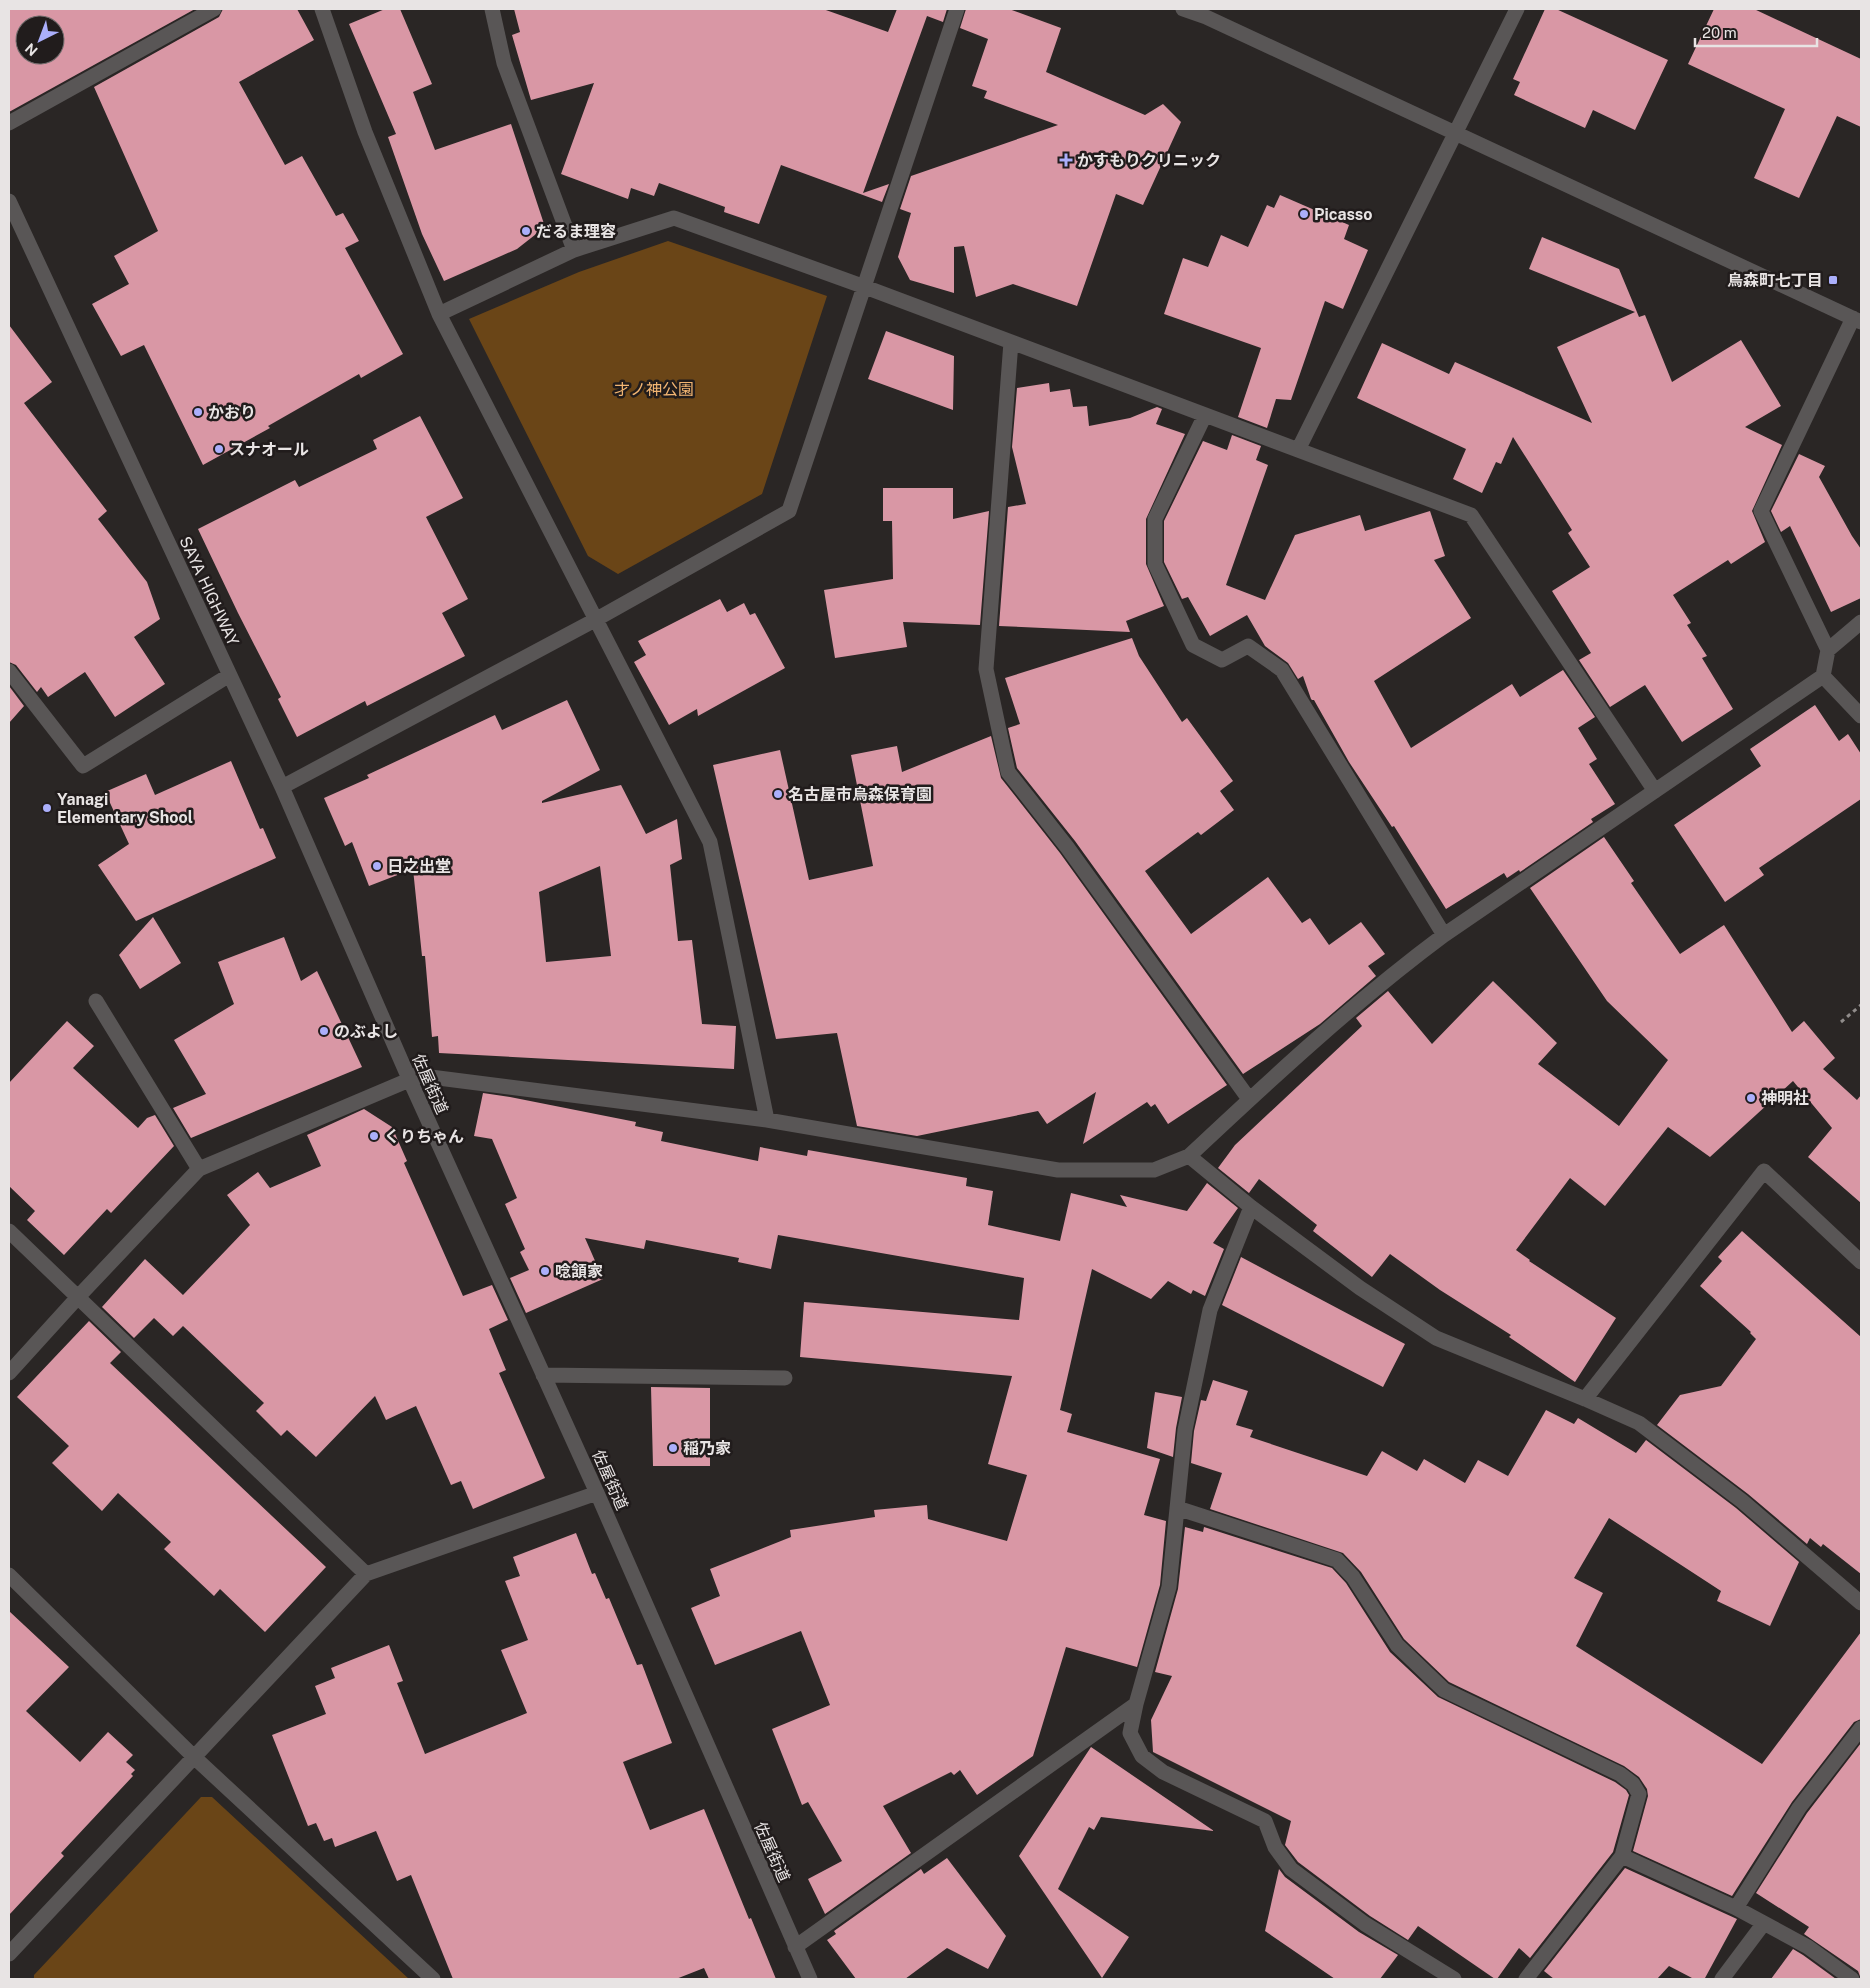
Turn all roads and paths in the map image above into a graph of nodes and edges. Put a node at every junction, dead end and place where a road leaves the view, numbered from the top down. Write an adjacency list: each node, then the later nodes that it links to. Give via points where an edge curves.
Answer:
1 (214, 9): 7 (street)
2 (322, 9): 12 (street, via 365,132)
3 (492, 9): 10 (street, via 504,63)
4 (958, 9): 11 (street)
5 (1183, 9): 8 (street)
6 (1517, 9): 8 (street)
7 (9, 123)
8 (1454, 134): 13 (street); 16 (street)
9 (10, 210): 21 (street, SAYA HIGHWAY)
10 (574, 250): 11 (street, via 674,218); 12 (street)
11 (865, 287): 14 (street); 17 (street, via 789,511)
12 (438, 314): 17 (street)
13 (1857, 320): 19 (street, via 1761,511)
14 (1011, 342): 15 (street); 31 (street, via 986,669 1008,772 1067,847)
15 (1205, 415): 16 (street); 26 (street, via 1155,519 1155,564 1193,645 1222,660 1248,646 1282,670)
16 (1298, 450): 25 (street, via 1471,515)
17 (595, 620): 24 (street); 32 (street, via 710,842)
18 (1861, 622): 19 (street)
19 (1828, 650): 22 (street)
20 (9, 671): 21 (street, via 83,766)
21 (228, 676): 24 (street, SAYA HIGHWAY)
22 (1823, 676): 23 (street); 25 (street)
23 (1861, 716)
24 (282, 787): 30 (street, 佐屋街道)
25 (1655, 791): 26 (street)
26 (1444, 934): 31 (street, via 1391,974)
27 (96, 1001): 34 (street)
28 (1861, 1005): 29 (path)
29 (1841, 1022)
30 (408, 1077): 32 (street); 34 (street); 40 (street, 佐屋街道)
31 (1249, 1099): 33 (street)
32 (767, 1120): 33 (street, via 1058,1170 1154,1170)
33 (1190, 1156): 35 (street)
34 (199, 1169): 38 (street)
35 (1251, 1207): 42 (street, via 1360,1288 1436,1338); 44 (street, via 1210,1310 1185,1430)
36 (9, 1231): 38 (street)
37 (1861, 1262): 42 (street, via 1764,1171)
38 (78, 1297): 39 (street); 45 (street)
39 (9, 1373)
40 (543, 1375): 41 (street); 43 (street, 佐屋街道)
41 (785, 1378)
42 (1585, 1399): 47 (street, via 1647,1429 1742,1501)
43 (597, 1493): 45 (street); 54 (street, 佐屋街道)
44 (1177, 1508): 48 (street, via 1169,1587); 51 (street, via 1337,1560 1353,1577 1397,1645 1444,1690 1620,1774 1633,1784 1639,1794)
45 (366, 1574): 50 (street)
46 (9, 1575): 50 (street)
47 (1861, 1603)
48 (1136, 1704): 54 (street); 58 (street, via 1130,1733 1142,1756 1163,1772 1265,1821 1275,1847 1290,1869 1365,1924)
49 (1861, 1728): 52 (street, via 1799,1808)
50 (194, 1757): 55 (street); 56 (street)
51 (1622, 1856): 52 (street); 59 (street)
52 (1736, 1908): 53 (street)
53 (1764, 1923): 60 (street); 61 (street, via 1808,1947)
54 (795, 1947): 57 (street, 佐屋街道)
55 (9, 1954)
56 (433, 1979)
57 (810, 1979)
58 (1454, 1979)
59 (1526, 1979)
60 (1722, 1979)
61 (1852, 1979)

